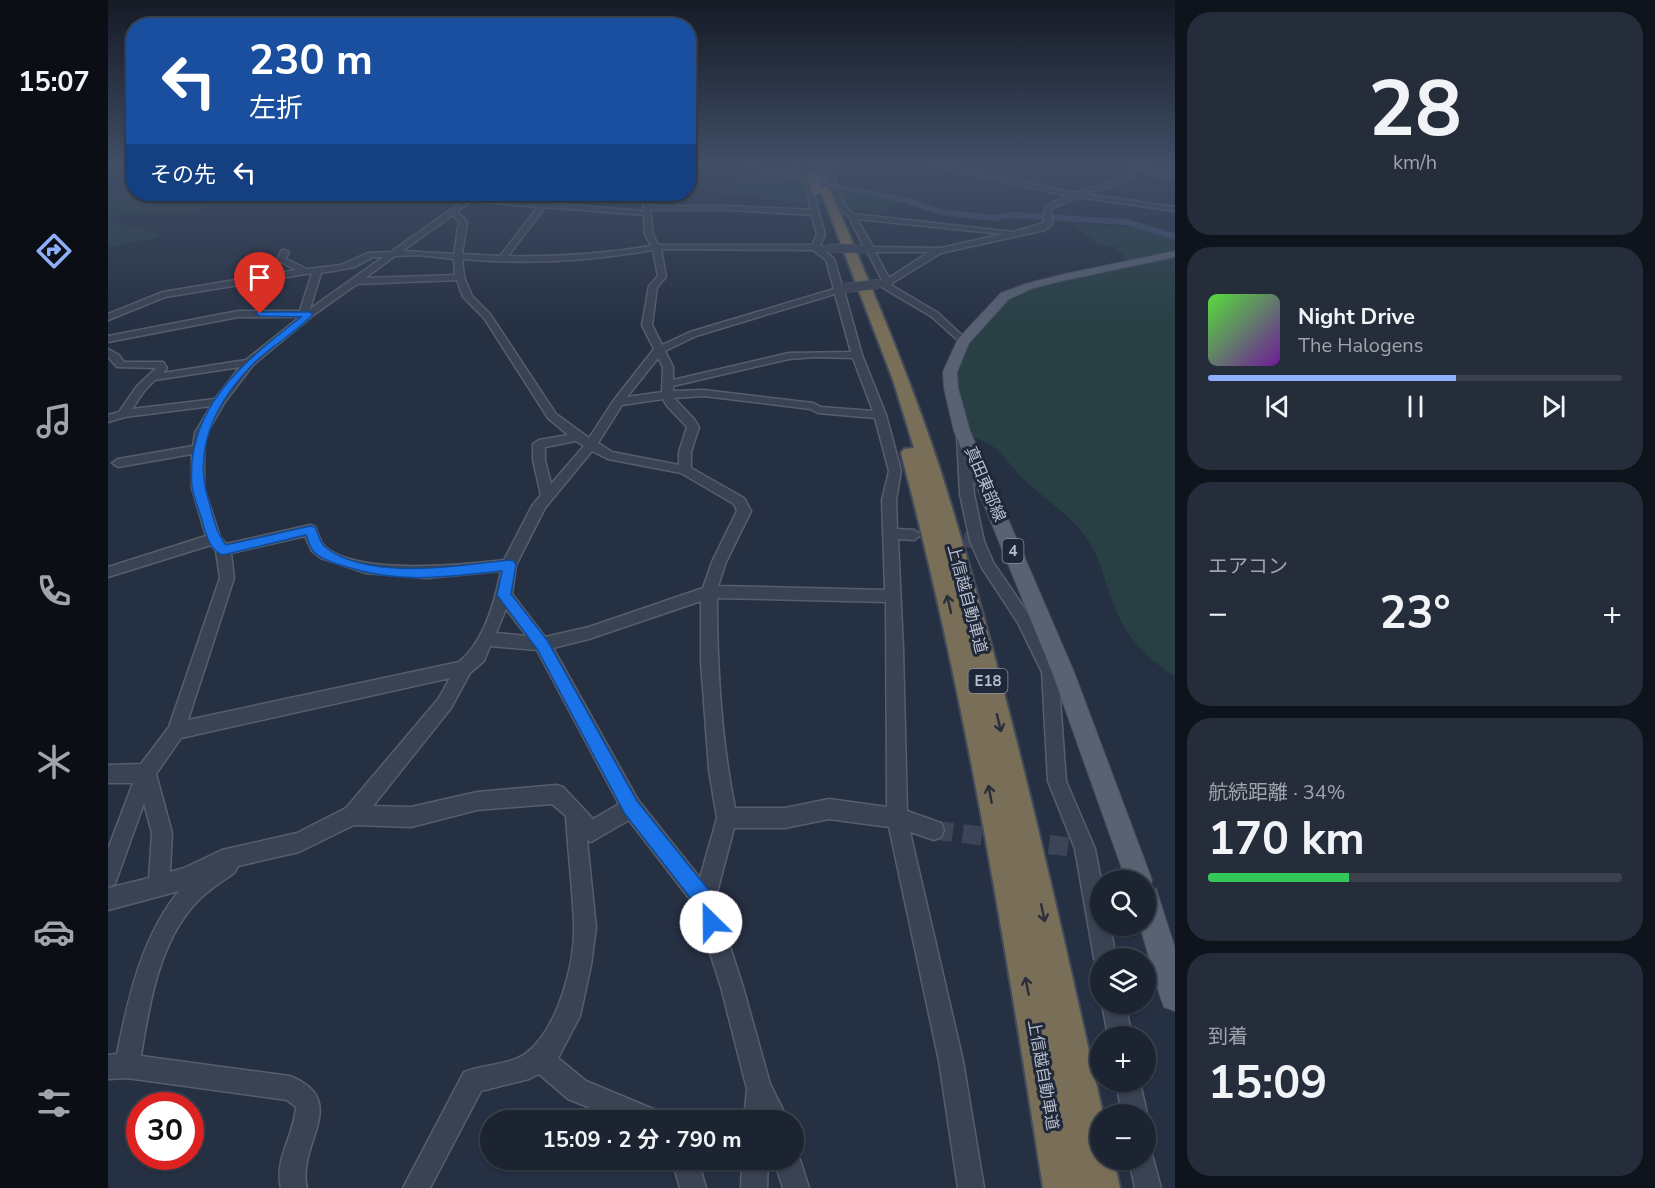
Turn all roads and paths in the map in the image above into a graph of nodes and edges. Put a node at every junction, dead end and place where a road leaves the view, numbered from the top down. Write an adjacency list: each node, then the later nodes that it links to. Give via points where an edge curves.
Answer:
1 (441, 219): 20 (street)
2 (461, 219): 22 (street)
3 (532, 219): 23 (street)
4 (648, 219): 15 (street, via 649,234)
5 (820, 219): 16 (street, via 821,235)
6 (830, 219): 98 (highway, 上信越自動車道 / E18, one-way to 6, via 1005,867 943,578 888,381)
7 (833, 219): 99 (highway, 上信越自動車道 / E18, one-way to 99, via 901,380 962,578 1030,857)
8 (853, 219): 17 (street)
9 (888, 219): 11 (street)
10 (1047, 219): 13 (street, via 1048,224 1042,228)
11 (925, 223): 12 (street); 13 (street)
12 (932, 232)
13 (1015, 234): 18 (street)
14 (939, 241): 18 (street)
15 (656, 247): 16 (street); 23 (street, via 582,259); 34 (street, via 662,277 653,286 647,325)
16 (815, 248): 17 (street, bridge); 29 (street, via 830,259)
17 (866, 249): 18 (street); 28 (street)
18 (943, 250): 28 (street, via 922,258 903,275)
19 (285, 252): 25 (street, via 282,260)
20 (395, 253): 22 (street); 24 (street, via 371,255 341,268); 27 (street)
21 (1175, 254): 33 (main road, 真田東部線 / 4, via 1017,291 990,310)
22 (458, 257): 23 (street); 26 (street)
23 (502, 259)
24 (318, 269): 25 (street); 30 (street)
25 (305, 271): 31 (street, via 163,295)
26 (460, 277): 27 (street); 46 (street, via 468,297 511,349 552,416)
27 (356, 280): 30 (street)
28 (883, 284): 29 (street, bridge); 33 (street, via 936,315)
29 (841, 289): 34 (street, via 693,334); 36 (street)
30 (307, 314): 32 (street, via 238,314); 37 (street)
31 (108, 317)
32 (108, 339)
33 (963, 342): 45 (main road, 真田東部線 / 4, via 950,372)
34 (658, 351): 39 (street, via 668,367); 41 (street)
35 (108, 352): 38 (street, via 121,365 159,364 162,368)
36 (857, 355): 39 (street, via 789,356); 43 (street)
37 (249, 363): 38 (street); 40 (street)
38 (155, 376): 42 (street, via 141,387)
39 (668, 389): 41 (street); 43 (street); 50 (street, via 671,404 693,427 685,452)
40 (219, 402): 42 (street); 48 (street, via 201,433)
41 (618, 402): 47 (street)
42 (123, 414): 44 (street)
43 (880, 415): 52 (street, via 895,471 889,500)
44 (108, 419)
45 (962, 431): 63 (main road, 真田東部線 / 4); 63 (street, via 967,494 977,541 987,564)
46 (578, 437): 47 (street); 51 (street, via 539,444)
47 (590, 446): 50 (street, via 608,455); 51 (street)
48 (198, 449): 49 (street); 54 (street, via 198,488)
49 (118, 463)
50 (685, 470): 57 (street, via 739,501 744,511 718,562)
51 (547, 495): 55 (street)
52 (890, 533): 53 (street); 59 (street)
53 (914, 535)
54 (218, 544): 55 (street, via 310,530 318,548 335,559 367,568 438,573); 56 (street); 64 (street, via 227,578)
55 (509, 565): 58 (street)
56 (108, 572)
57 (709, 592): 59 (street); 61 (street, via 589,633); 70 (street, via 710,674 718,770)
58 (504, 595): 60 (street); 61 (street)
59 (892, 596): 71 (street)
60 (486, 639): 61 (street); 62 (street, via 478,656)
61 (542, 644): 67 (street)
62 (464, 668): 64 (street); 69 (street, via 445,703)
63 (1056, 672): 74 (main road, 真田東部線 / 4); 80 (street, via 1057,781 1085,849)
64 (176, 731): 65 (street)
65 (146, 772): 66 (street); 75 (street); 76 (street, via 162,833)
66 (108, 774)
67 (631, 807): 68 (street, via 591,832); 78 (street)
68 (575, 812): 69 (street, via 556,794 477,801 411,817); 82 (street, via 585,928 580,965 568,1016 549,1050)
69 (353, 815): 73 (street, via 299,842)
70 (727, 818): 71 (street, via 785,818 829,810); 78 (street)
71 (897, 818): 72 (street); 97 (street, via 951,1061)
72 (934, 830)
73 (238, 856): 76 (street, via 187,879); 83 (street, via 187,897 163,930)
74 (1135, 870)
75 (108, 877)
76 (159, 885): 77 (street)
77 (108, 899)
78 (704, 900): 84 (street)
79 (1156, 932): 81 (main road)
80 (1103, 948)
81 (1175, 996)
82 (539, 1058): 85 (street, via 577,1090); 93 (street, via 529,1066 473,1081)
83 (117, 1067): 92 (street, via 301,1092 308,1101 310,1115 291,1167)
84 (759, 1088): 86 (street); 87 (street)
85 (625, 1110)
86 (758, 1110)
87 (770, 1110)
88 (688, 1170): 94 (street)
89 (755, 1170): 95 (street)
90 (790, 1170): 96 (street)
91 (1144, 1170): 100 (street)
92 (294, 1188)
93 (416, 1188)
94 (693, 1188)
95 (754, 1188)
96 (795, 1188)
97 (971, 1188)
98 (1063, 1188)
99 (1100, 1188)
100 (1148, 1188)

